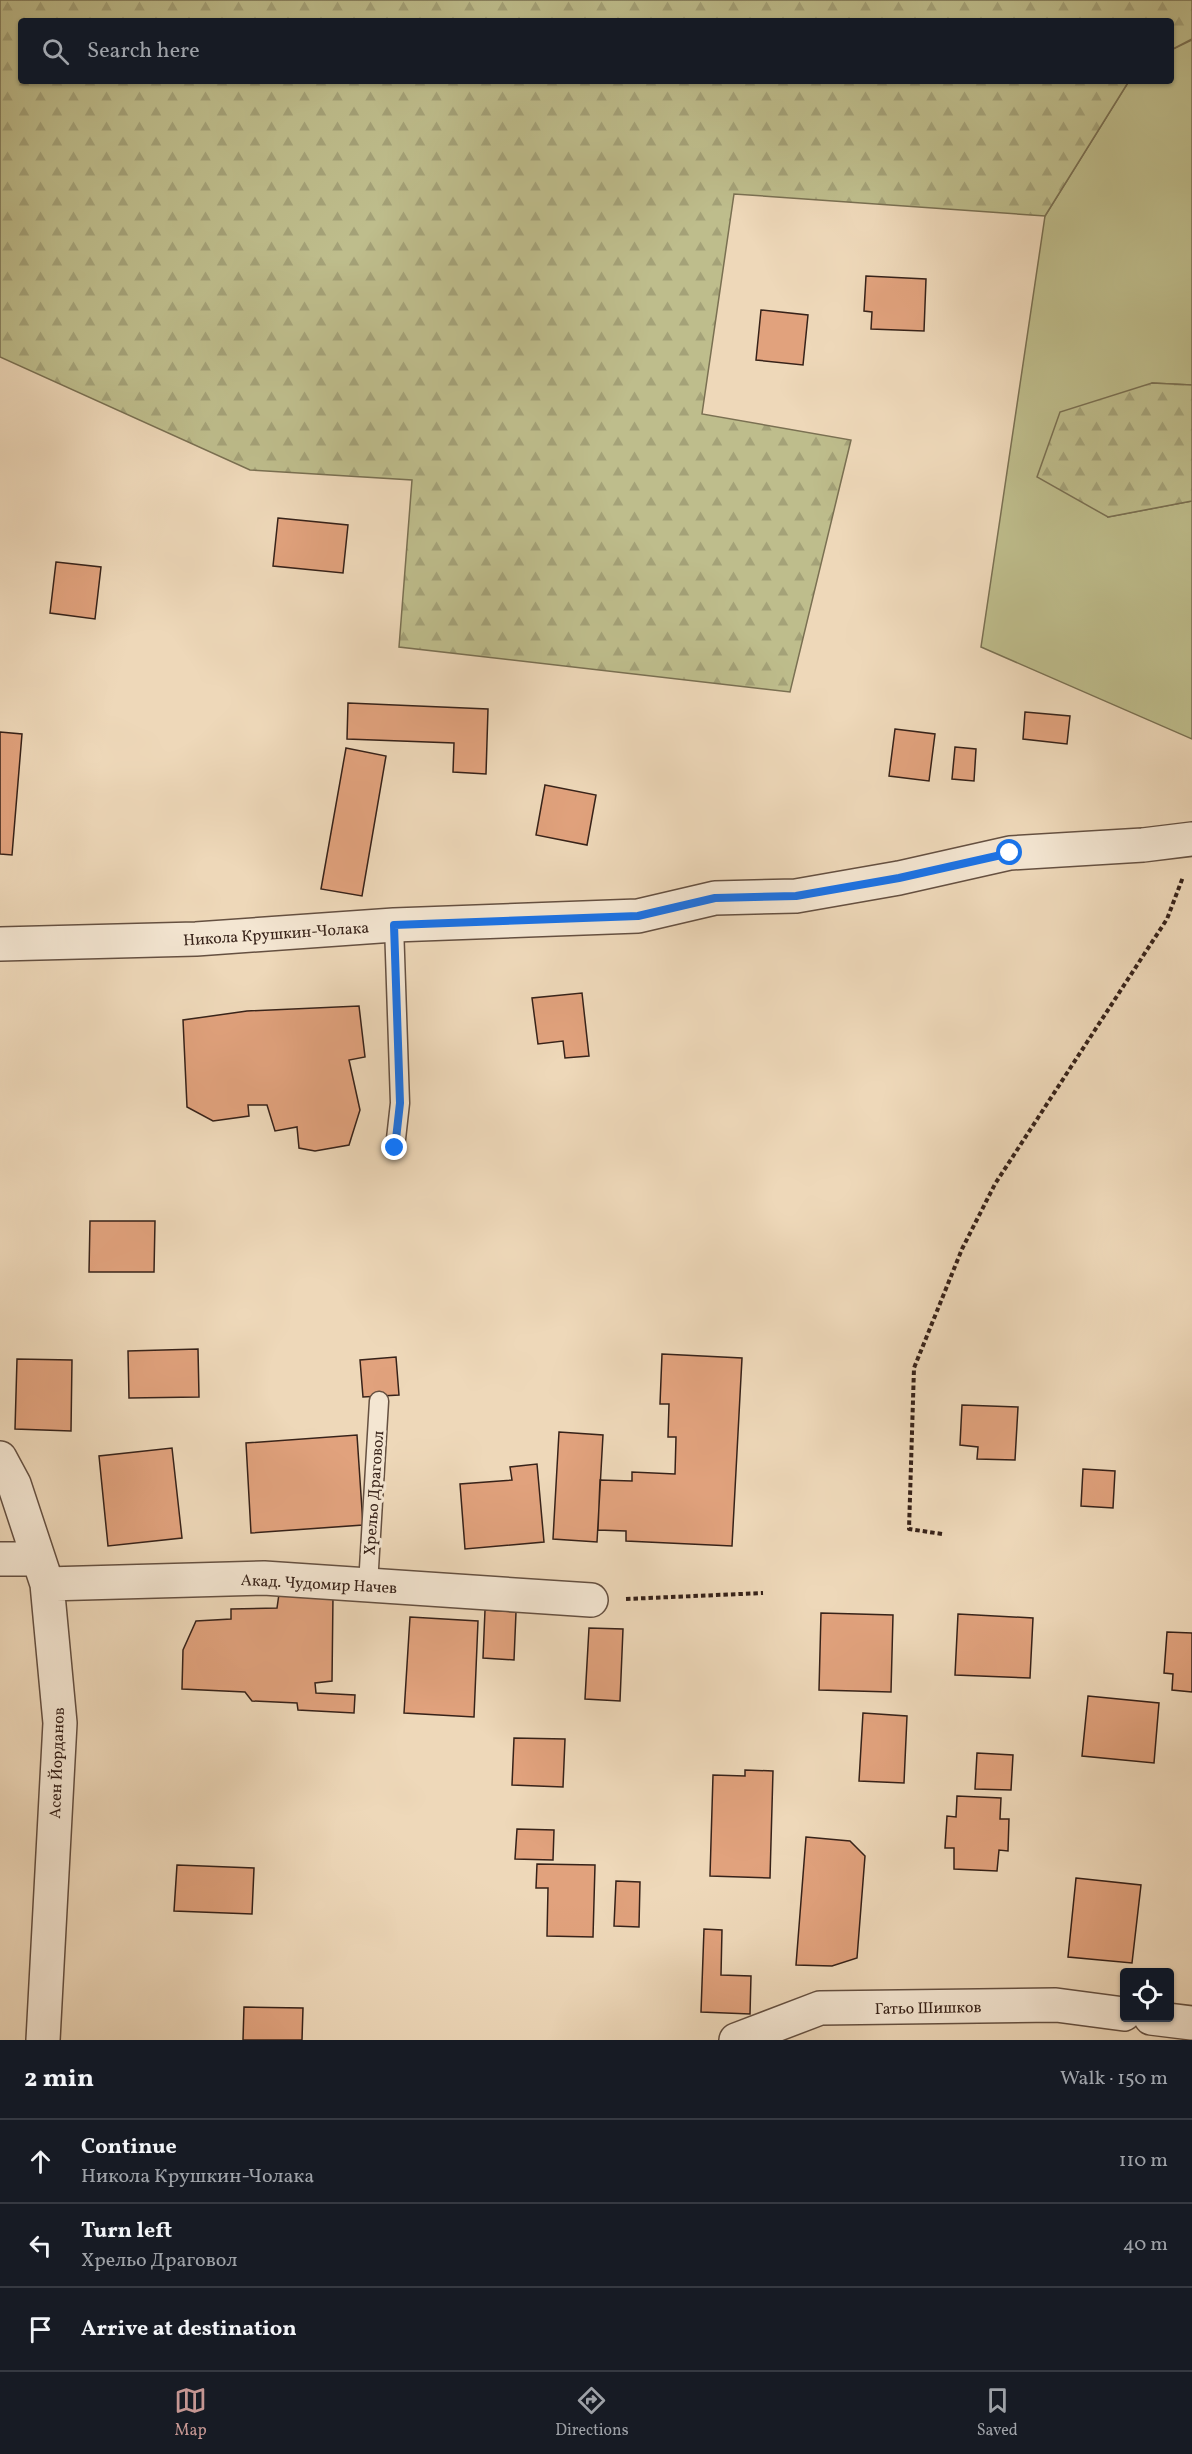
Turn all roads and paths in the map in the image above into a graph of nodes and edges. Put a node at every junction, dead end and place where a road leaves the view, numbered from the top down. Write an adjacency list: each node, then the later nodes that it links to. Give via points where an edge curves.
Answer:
1 (1192, 839): 3 (street, Никола Крушкин-Чолака, via 1010,853 807,894 715,898 638,916)
2 (1185, 871): 8 (path, via 1167,919 995,1184 962,1249 914,1368 909,1530)
3 (394, 925): 4 (street, Никола Крушкин-Чолака, via 196,939); 5 (lane, via 400,1103)
4 (0, 944)
5 (395, 1148)
6 (379, 1401): 11 (lane, Хрельо Драговол)
7 (0, 1458): 10 (street, Асен Йорданов, via 14,1484)
8 (942, 1534)
9 (0, 1559): 10 (street, Акад. Чудомир Начев)
10 (43, 1572): 11 (street, Акад. Чудомир Начев); 17 (street, Асен Йорданов, via 60,1723)
11 (368, 1585): 13 (street, Акад. Чудомир Начев)
12 (763, 1593): 13 (path)
13 (591, 1600)
14 (1120, 2013): 18 (street, Гатьо Шишков, via 1056,2005 820,2008)
15 (1174, 2021): 16 (street)
16 (1192, 2023)
17 (43, 2040)
18 (736, 2040)

